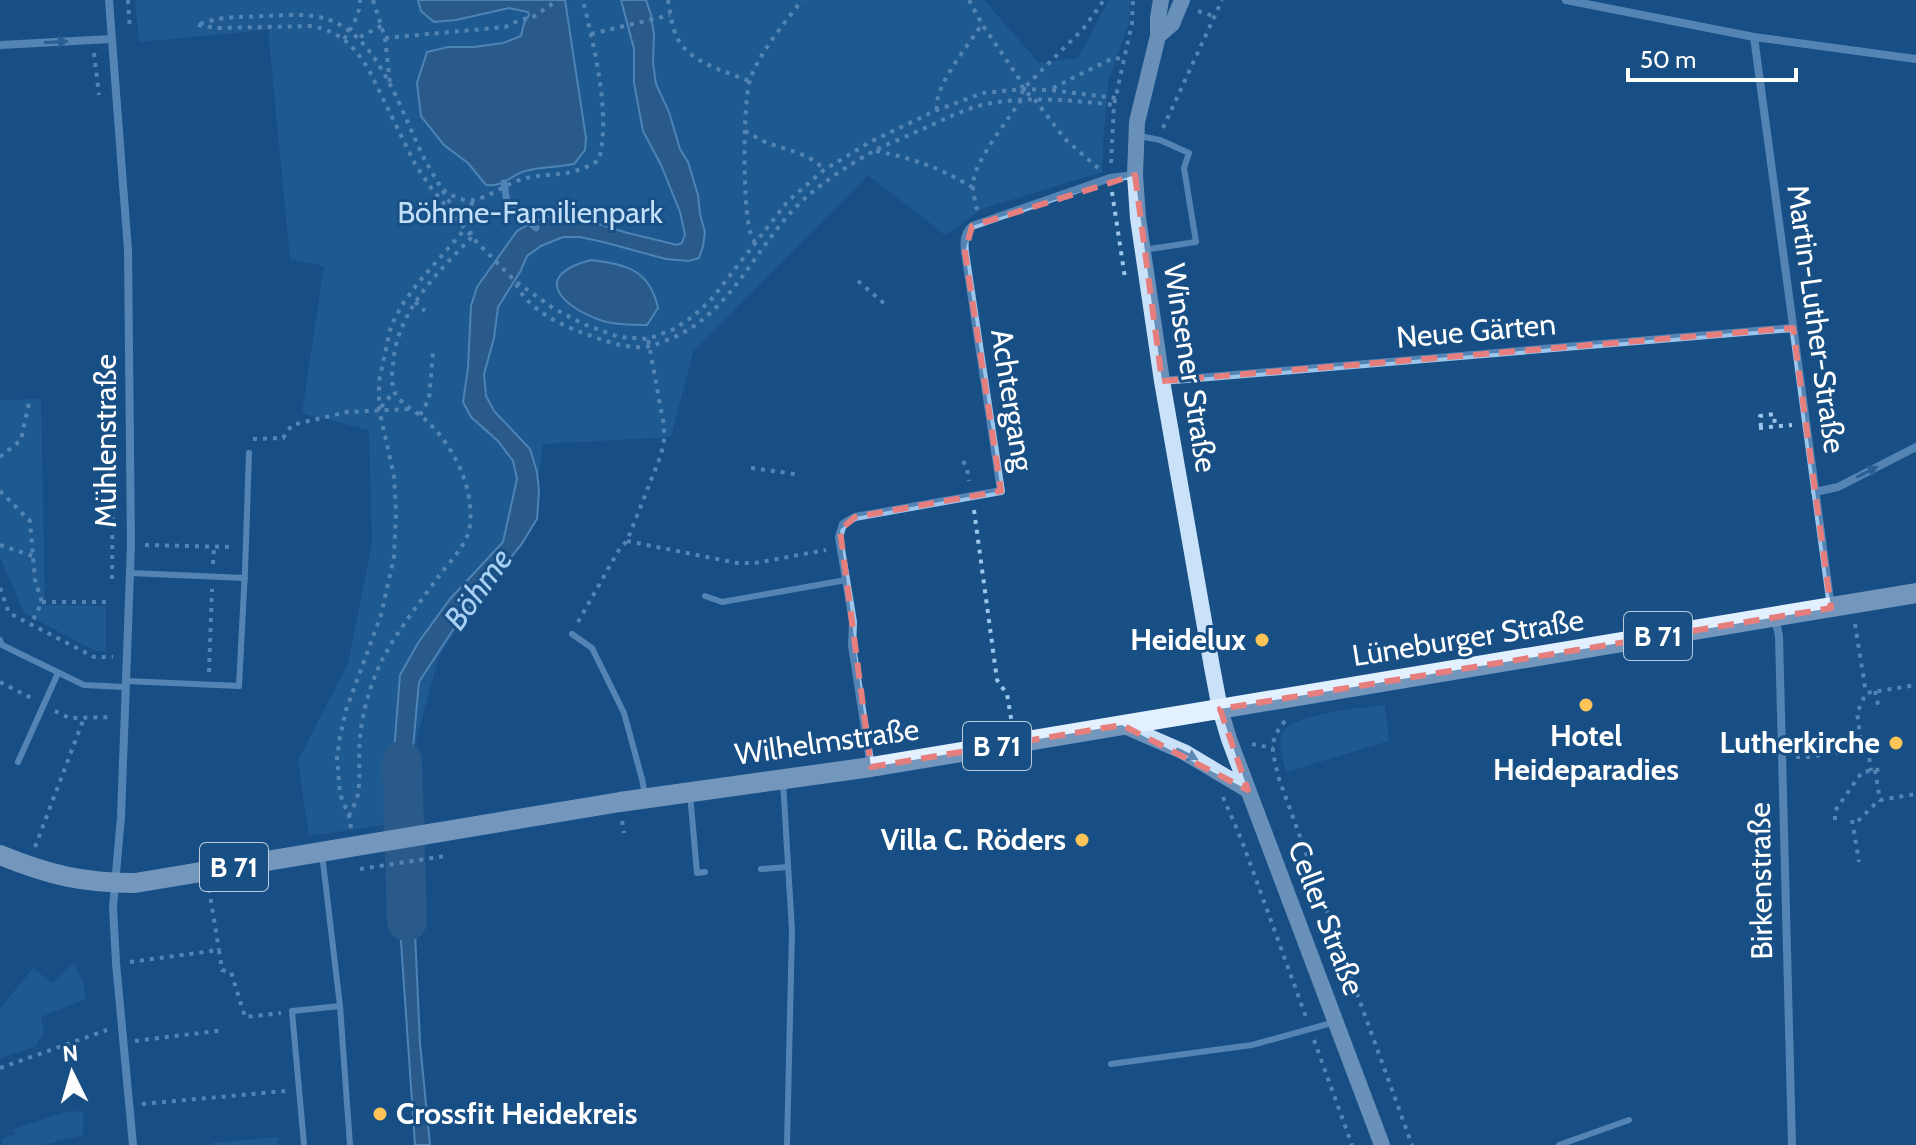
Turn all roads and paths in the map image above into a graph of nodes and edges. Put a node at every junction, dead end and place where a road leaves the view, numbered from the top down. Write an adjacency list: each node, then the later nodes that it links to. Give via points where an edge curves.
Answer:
1 (109, 0): 26 (street, Mühlenstraße)
2 (128, 0): 19 (path)
3 (360, 0): 20 (path)
4 (373, 0): 18 (path)
5 (558, 0): 25 (path, via 505,27)
6 (583, 0): 21 (path)
7 (668, 0): 16 (path)
8 (802, 0): 31 (path)
9 (969, 0): 17 (path)
10 (1104, 0): 33 (path)
11 (1133, 0): 29 (path)
12 (1161, 0): 22 (main road, Winsener Straße)
13 (1182, 0): 22 (main road, Winsener Straße, via 1172,24)
14 (1222, 0): 41 (path)
15 (1566, 0): 23 (street)
16 (671, 15): 21 (path); 31 (path, via 686,51)
17 (982, 24): 33 (path); 40 (path, via 947,79 935,102)
18 (383, 25): 24 (path); 25 (path)
19 (130, 29)
20 (350, 31): 24 (path); 27 (path); 27 (path, via 326,18 292,15 215,18 198,25 312,26)
21 (591, 34): 51 (path, via 603,105 599,160 568,174 525,178)
22 (1158, 36): 43 (main road, Winsener Straße)
23 (1754, 37): 30 (street); 62 (street, Martin-Luther-Straße)
24 (359, 38): 32 (path)
25 (385, 38): 32 (path)
26 (112, 39): 28 (street, one-way to 26); 38 (path, via 93,54); 88 (street, Mühlenstraße, via 128,250)
27 (344, 39): 53 (path, via 369,70 416,166)
28 (0, 45)
29 (1124, 59): 34 (path, via 1113,58); 35 (path)
30 (1916, 59)
31 (749, 81): 42 (path)
32 (391, 86): 50 (path)
33 (1023, 89): 34 (path); 36 (path); 37 (path); 40 (path, via 983,93)
34 (1049, 90): 35 (path)
35 (1116, 98): 39 (path)
36 (1021, 100): 37 (path); 44 (path, via 970,108); 49 (path, via 980,163)
37 (1035, 100): 39 (path); 45 (path, via 1065,139)
38 (100, 104)
39 (1114, 105): 48 (path)
40 (937, 110): 46 (path)
41 (1164, 128)
42 (745, 131): 46 (path, via 817,162); 55 (path, via 749,229)
43 (1136, 136): 47 (main road, Winsener Straße); 56 (lane, via 1189,153 1184,168 1196,242)
44 (874, 151): 49 (path, via 908,157); 64 (path, via 796,208 716,309 696,326)
45 (1099, 169)
46 (824, 170): 55 (path, via 788,201)
47 (1135, 175): 48 (street, Achtergang); 56 (main road, Winsener Straße)
48 (1110, 178): 83 (street, Achtergang, via 967,231 965,252 1001,491)
49 (973, 187): 52 (path)
50 (442, 190): 51 (path); 53 (path)
51 (474, 201): 54 (path, via 469,210)
52 (977, 210)
53 (465, 229): 54 (path); 69 (path, via 417,284 391,326 379,381)
54 (472, 237): 57 (path); 59 (path)
55 (755, 243): 63 (path, via 710,301 674,329)
56 (1143, 250): 66 (main road, Winsener Straße)
57 (515, 281): 63 (path, via 583,324 619,337); 64 (path, via 531,304 576,330 611,343)
58 (858, 281): 60 (path)
59 (415, 302): 61 (path); 67 (path, via 393,357)
60 (886, 305)
61 (425, 311)
62 (1793, 328): 66 (street, Neue Gärten); 72 (street, Martin-Luther-Straße)
63 (648, 339): 64 (path)
64 (650, 346): 84 (path, via 664,440)
65 (433, 352): 71 (path, via 429,399)
66 (1162, 381): 111 (main road, Winsener Straße)
67 (394, 392): 69 (path); 70 (path)
68 (30, 398): 77 (path, via 21,440)
69 (379, 409): 70 (path); 71 (path, via 394,476 394,557 381,615 340,737 340,794 349,816 358,794 362,725 381,662 469,529 471,505 461,468)
70 (410, 409): 71 (path)
71 (420, 415)
72 (1806, 424): 73 (path); 82 (street, Martin-Luther-Straße)
73 (1775, 426): 73 (path, via 1774,414 1760,416 1760,428)
74 (113, 436): 92 (path)
75 (1916, 447): 82 (street, one-way to 75, via 1838,487)
76 (249, 453): 90 (lane)
77 (0, 457)
78 (963, 461): 83 (path)
79 (751, 468): 80 (path)
80 (795, 474)
81 (0, 491): 87 (path, via 30,521)
82 (1815, 492): 97 (street, Martin-Luther-Straße)
83 (972, 497): 91 (street, Achtergang, via 848,520 839,537); 115 (path, via 997,680 1007,694)
84 (627, 541): 86 (path, via 737,563); 102 (path)
85 (0, 545): 87 (path)
86 (824, 550)
87 (33, 556): 96 (path)
88 (130, 573): 89 (lane); 106 (street, Mühlenstraße)
89 (213, 577): 90 (lane); 107 (path)
90 (245, 578): 107 (lane, via 239,686)
91 (846, 580): 95 (lane, via 722,602); 121 (street, Achtergang)
92 (112, 587)
93 (0, 588): 100 (path, via 9,613)
94 (1916, 593): 97 (main road, Lüneburger Straße / B 71)
95 (705, 596)
96 (42, 602): 98 (path, via 112,602); 100 (path)
97 (1831, 608): 99 (main road, Lüneburger Straße / B 71)
98 (113, 612)
99 (1774, 617): 111 (main road, Lüneburger Straße / B 71); 165 (street, Birkenstraße, via 1779,636)
100 (31, 624): 104 (path, via 94,657 113,657)
101 (1856, 628): 110 (path)
102 (572, 634): 128 (lane, via 592,648 624,713)
103 (1, 644): 105 (lane)
104 (113, 646)
105 (58, 673): 106 (lane, via 84,685); 120 (lane)
106 (126, 684): 107 (lane); 142 (street, Mühlenstraße)
107 (209, 685)
108 (1916, 685): 109 (path)
109 (1875, 691): 110 (path); 112 (path)
110 (1866, 693): 118 (path, via 1857,713)
111 (1220, 709): 114 (main road, Wilhelmstraße / B 71); 125 (main road, Celler Straße)
112 (1879, 709)
113 (84, 718): 136 (path)
114 (1122, 725): 115 (main road, Wilhelmstraße / B 71); 125 (main road, one-way to 125, via 1184,752)
115 (1015, 743): 121 (main road, Wilhelmstraße / B 71)
116 (1877, 746): 118 (path)
117 (1273, 748): 163 (path, via 1278,776)
118 (1865, 748): 119 (path); 123 (path)
119 (1804, 757)
120 (18, 762)
121 (871, 767): 124 (main road, Wilhelmstraße / B 71)
122 (1883, 769): 123 (path)
123 (1873, 770): 129 (path); 131 (path, via 1862,772 1835,811)
124 (783, 779): 126 (main road, Wilhelmstraße / B 71); 137 (lane)
125 (1248, 790): 147 (main road, Celler Straße)
126 (690, 792): 128 (main road, Wilhelmstraße / B 71); 141 (lane, via 697,873)
127 (1916, 794): 129 (path)
128 (645, 799): 132 (main road, Wilhelmstraße / B 71)
129 (1880, 800): 135 (path, via 1855,820)
130 (1224, 801): 149 (path)
131 (1835, 820)
132 (322, 852): 140 (main road, B 71); 145 (lane)
133 (0, 855): 136 (main road, B 71)
134 (445, 856): 139 (path)
135 (1859, 862)
136 (26, 866): 142 (main road, B 71)
137 (788, 867): 138 (lane); 160 (lane, via 792,930)
138 (761, 869)
139 (357, 870)
140 (206, 872): 142 (main road, B 71); 143 (path)
141 (705, 872)
142 (115, 883): 144 (street, Mühlenstraße)
143 (219, 950): 144 (path); 146 (path, via 222,970 231,972 245,1017)
144 (116, 963): 148 (street, Mühlenstraße)
145 (340, 1006): 146 (lane); 159 (lane)
146 (292, 1011): 154 (lane)
147 (1335, 1022): 149 (lane); 162 (main road, Celler Straße)
148 (121, 1025): 151 (street, Mühlenstraße); 153 (path)
149 (1310, 1029): 152 (lane, via 1252,1045); 161 (path)
150 (224, 1030): 151 (path)
151 (123, 1042): 155 (street, Mühlenstraße)
152 (1111, 1064)
153 (0, 1068)
154 (299, 1089): 155 (path); 158 (lane)
155 (129, 1105): 157 (street, Mühlenstraße)
156 (1629, 1120): 164 (lane)
157 (133, 1145)
158 (304, 1145)
159 (350, 1145)
160 (787, 1145)
161 (1352, 1145)
162 (1382, 1145)
163 (1412, 1145)
164 (1559, 1145)
165 (1792, 1145)

